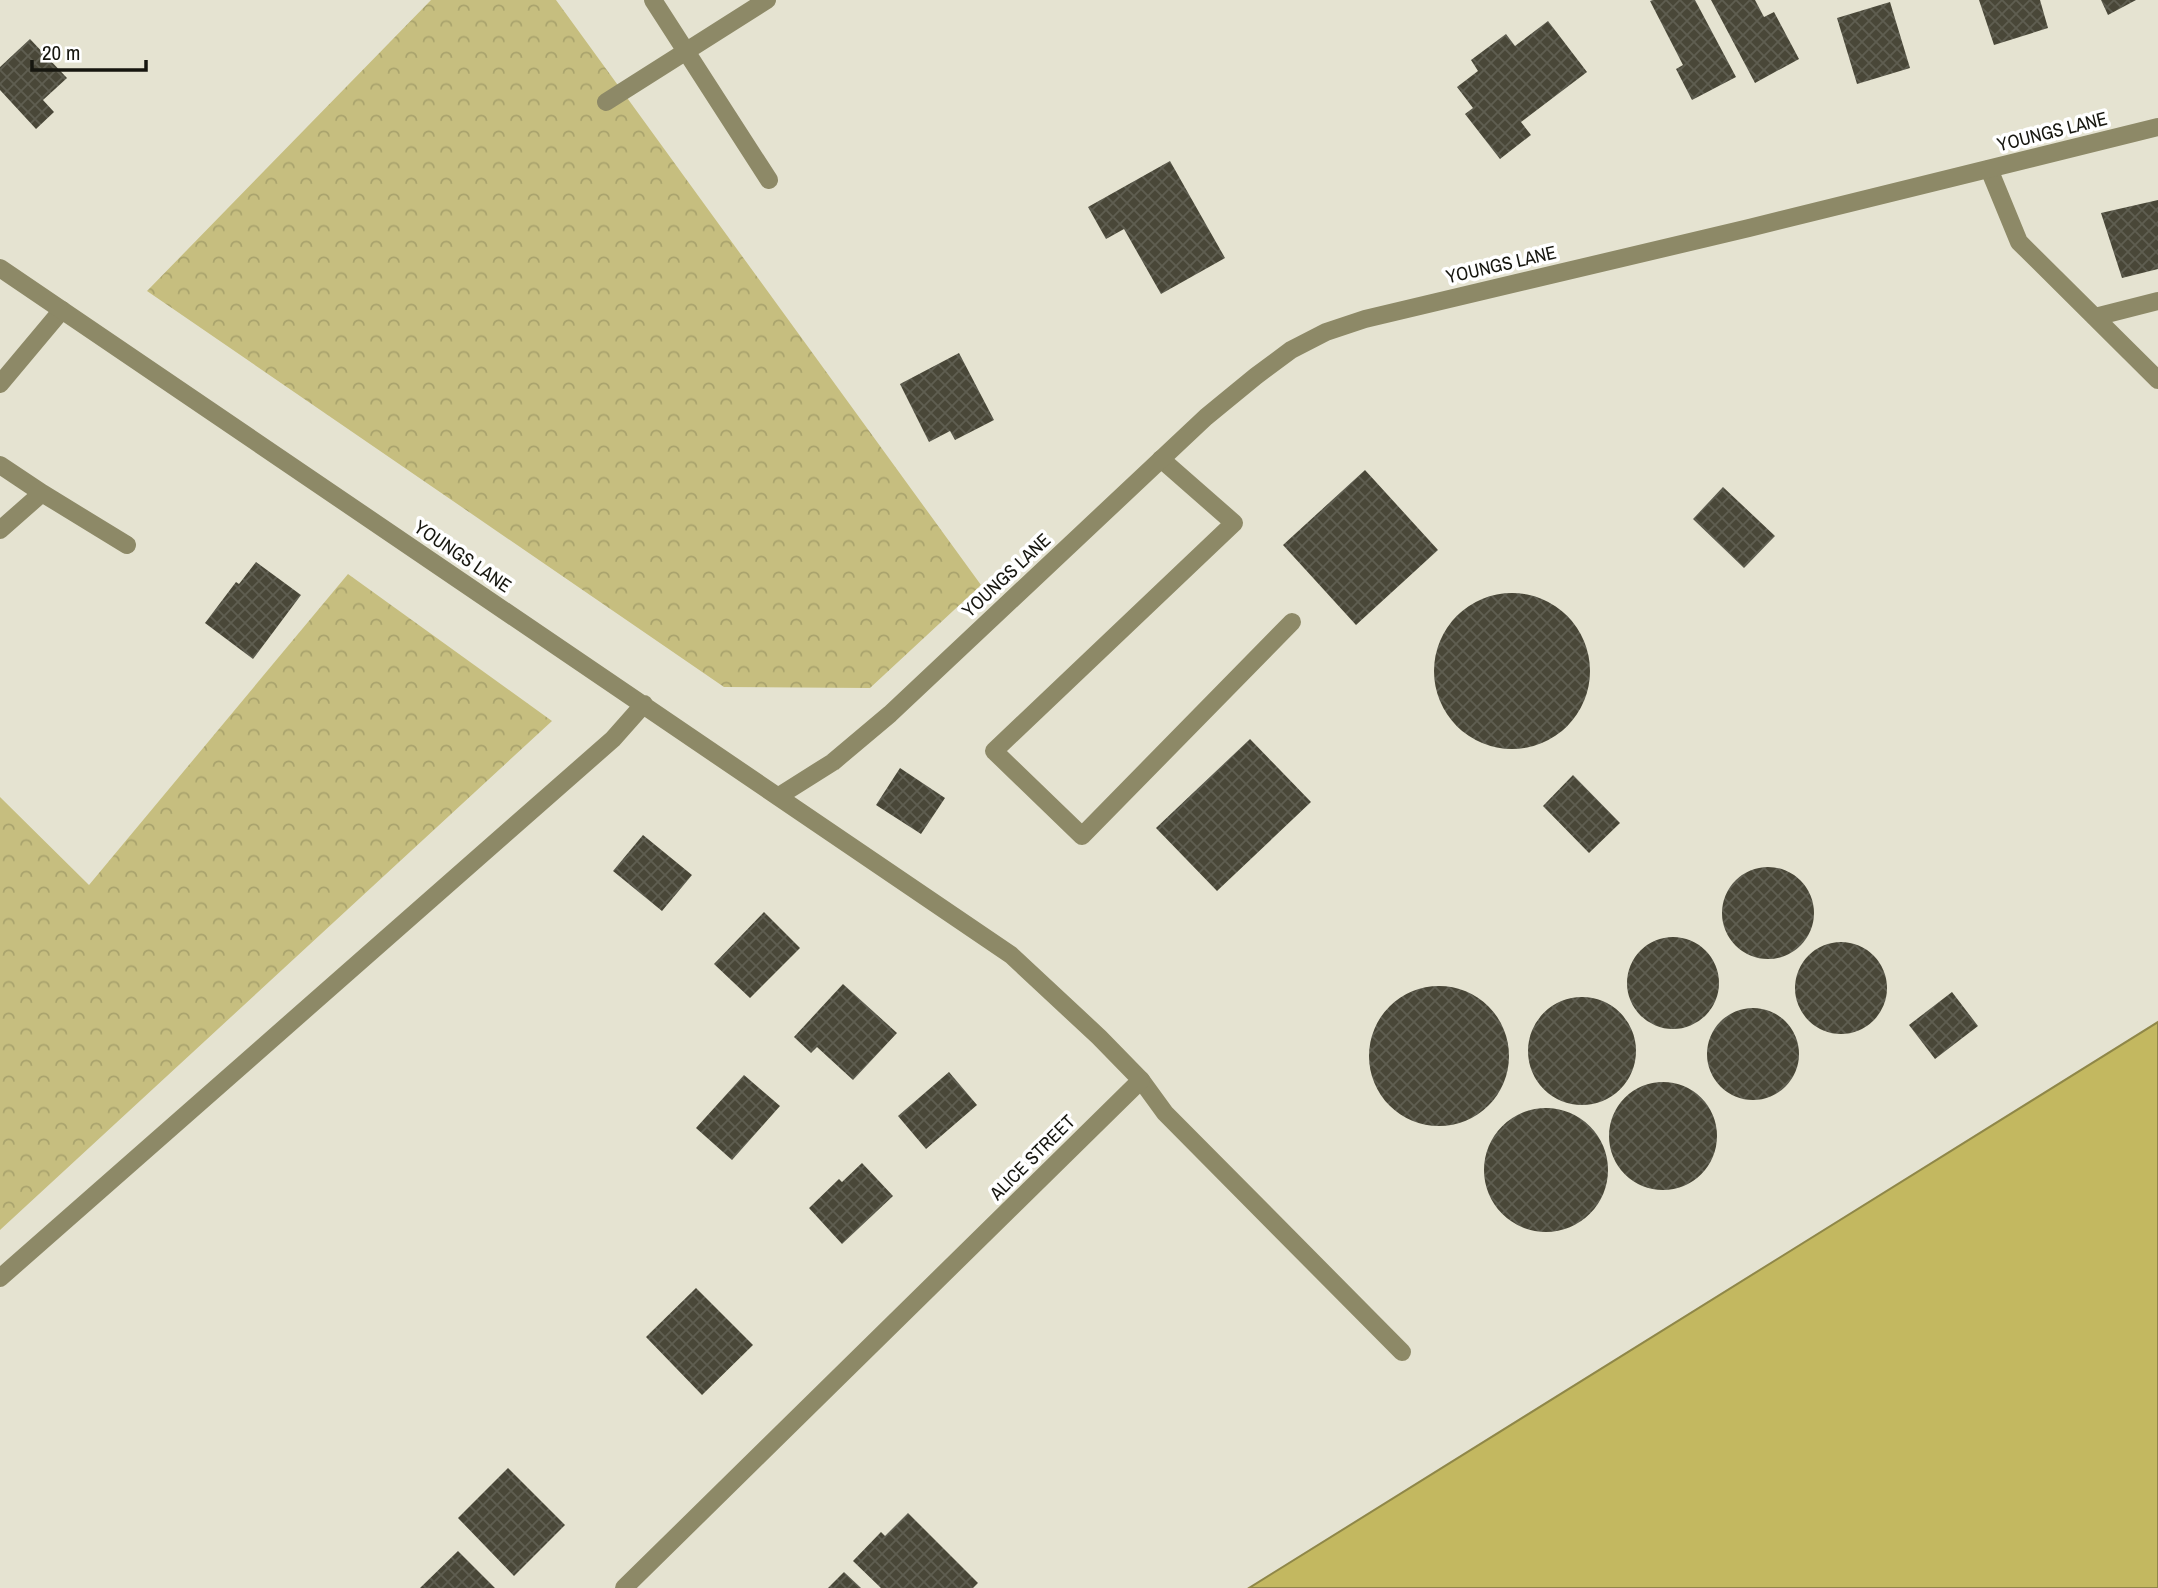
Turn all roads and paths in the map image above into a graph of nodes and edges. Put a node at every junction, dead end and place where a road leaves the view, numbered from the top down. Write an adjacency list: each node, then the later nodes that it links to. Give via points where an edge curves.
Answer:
1 (653, 0): 3 (street)
2 (767, 0): 3 (street)
3 (686, 51): 4 (street); 7 (street)
4 (607, 102)
5 (2158, 127): 6 (street, YOUNGS LANE)
6 (1989, 169): 11 (street, via 2019,242); 14 (street, YOUNGS LANE, via 1365,318 1291,350)
7 (769, 180)
8 (0, 268): 10 (street, YOUNGS LANE)
9 (2158, 301): 11 (street)
10 (62, 310): 13 (street); 20 (street, YOUNGS LANE)
11 (2095, 317): 12 (street)
12 (2158, 380)
13 (0, 384)
14 (1161, 459): 19 (street, via 1234,523 994,751 1082,836); 21 (street, YOUNGS LANE, via 890,713 833,762)
15 (0, 465): 16 (street)
16 (43, 493): 17 (street); 18 (street)
17 (0, 530)
18 (127, 545)
19 (1292, 622)
20 (644, 704): 21 (street, YOUNGS LANE); 23 (street, via 603,748)
21 (779, 796): 22 (street, via 1011,955)
22 (1141, 1080): 24 (street, via 1165,1113); 25 (street, ALICE STREET)
23 (0, 1278)
24 (1402, 1352)
25 (624, 1588)

